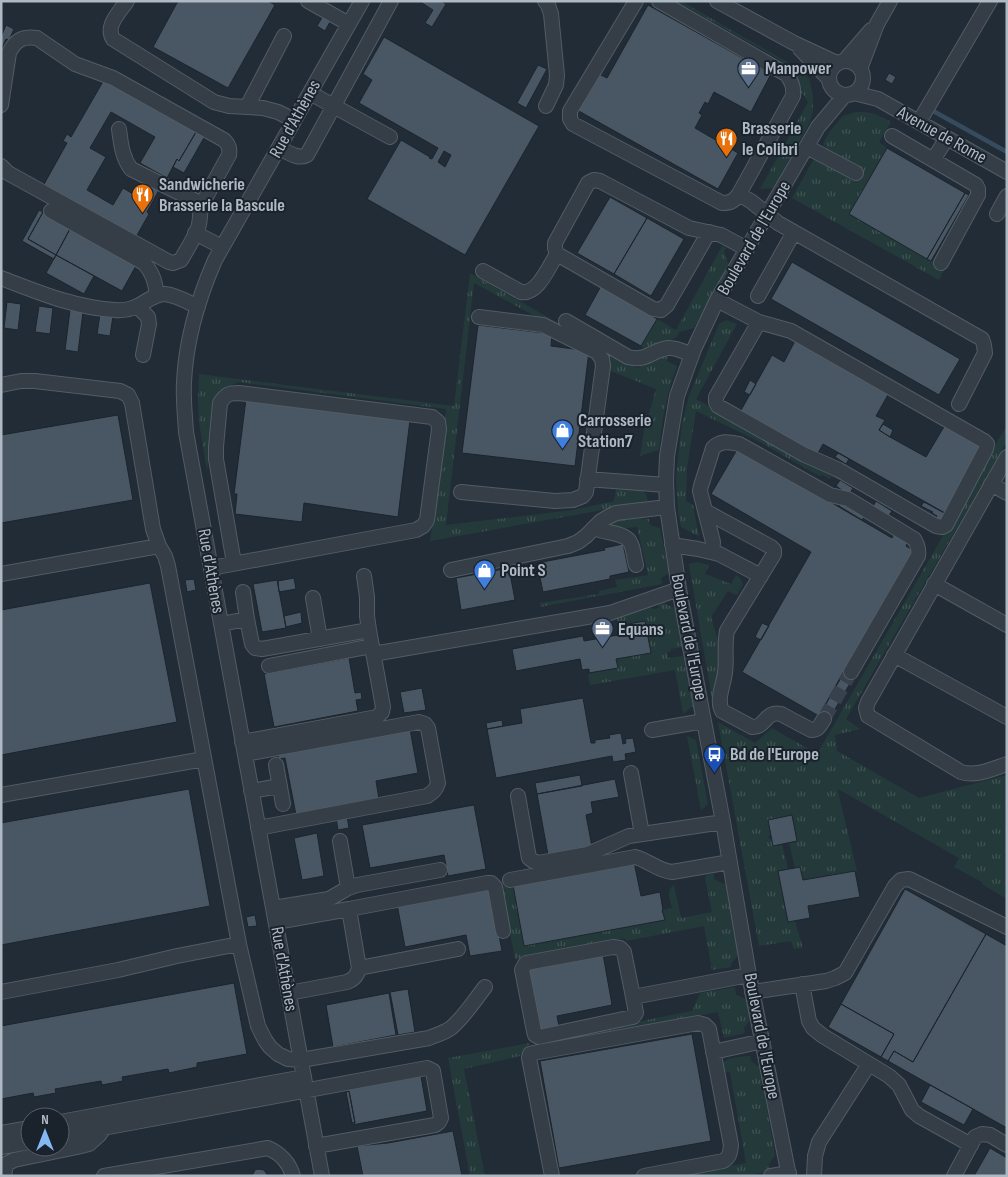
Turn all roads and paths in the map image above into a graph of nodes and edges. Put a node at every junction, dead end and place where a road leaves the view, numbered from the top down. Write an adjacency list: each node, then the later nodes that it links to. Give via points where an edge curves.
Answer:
1 (127, 1): 24 (street, via 110,26 109,34 113,39 214,102)
2 (308, 1): 11 (street)
3 (362, 1): 11 (street, Rue d'Athènes)
4 (391, 1): 22 (street)
5 (545, 1): 23 (street, via 551,14 557,75)
6 (636, 1): 38 (street, via 570,111 570,119 573,124 722,203 735,200)
7 (659, 1): 38 (street, via 786,74 791,80 792,96)
8 (717, 1): 14 (street)
9 (890, 1): 12 (street)
10 (990, 1): 26 (street)
11 (349, 24): 18 (street, Rue d'Athènes)
12 (877, 24): 15 (street); 16 (street)
13 (284, 36): 24 (street)
14 (794, 43): 15 (street); 17 (street)
15 (841, 62): 16 (street, via 851,61); 17 (street, via 830,69)
16 (862, 73): 19 (street, via 861,87); 20 (street, Avenue de Rome)
17 (829, 82): 19 (street, via 834,91); 27 (street, Boulevard de l'Europe)
18 (310, 93): 22 (street); 25 (street, Rue d'Athènes)
19 (849, 94): 20 (street, Avenue de Rome); 27 (street, Boulevard de l'Europe)
20 (878, 99): 26 (street, Avenue de Rome)
21 (1, 106): 40 (street, via 12,46 23,39 37,38 75,64 113,78 224,140 230,150 229,155)
22 (334, 106): 30 (street); 33 (street, via 307,155 300,158)
23 (546, 106)
24 (247, 107): 25 (street, via 278,112)
25 (294, 120): 33 (street, Rue d'Athènes)
26 (919, 122): 31 (street, Avenue de Rome)
27 (818, 128): 32 (street, Boulevard de l'Europe)
28 (119, 129): 40 (street, via 122,150 131,169)
29 (892, 136): 34 (street)
30 (390, 137)
31 (946, 138): 34 (street); 36 (street, Avenue de Rome)
32 (807, 147): 37 (street); 42 (street, Boulevard de l'Europe)
33 (279, 148): 47 (street, Rue d'Athènes)
34 (933, 160): 50 (street, via 978,189 978,195)
35 (1, 166): 46 (street, via 8,173 169,262 181,260)
36 (1007, 172)
37 (856, 173)
38 (739, 194): 42 (street)
39 (1007, 196): 43 (street)
40 (202, 204): 46 (street)
41 (52, 212): 53 (street, via 144,263 154,278)
42 (767, 213): 45 (street); 48 (street, Boulevard de l'Europe)
43 (997, 214)
44 (709, 232): 48 (street); 49 (street, via 661,310 653,309); 49 (street, via 689,228 594,180 588,183 555,243)
45 (794, 232): 54 (street); 64 (street, via 982,340 985,354)
46 (195, 233): 47 (street)
47 (222, 247): 57 (street, Rue d'Athènes)
48 (747, 249): 55 (street, Boulevard de l'Europe)
49 (557, 254): 51 (street, via 538,285 527,293)
50 (941, 263)
51 (483, 271)
52 (1, 278): 56 (street, via 82,306 117,310)
53 (157, 295): 56 (street); 57 (street, via 167,294)
54 (758, 296)
55 (717, 300): 60 (street); 62 (street, Boulevard de l'Europe)
56 (137, 306): 61 (street, via 148,317 149,324)
57 (198, 307): 79 (street, Rue d'Athènes, via 188,345 184,382 186,432)
58 (479, 317): 66 (street, via 543,325 598,352 603,366)
59 (566, 321): 62 (street, via 634,358 669,348)
60 (759, 322): 60 (street, via 791,331 987,444 946,524 936,526 718,406 716,396)
61 (143, 355)
62 (692, 355): 68 (street, Boulevard de l'Europe, via 677,396 667,456)
63 (1, 385): 75 (street, via 43,381 120,391 128,395)
64 (959, 404)
65 (1007, 457): 67 (street)
66 (587, 479): 68 (street); 69 (street, via 586,492 573,500 543,501)
67 (991, 484): 70 (street); 84 (street)
68 (666, 485): 71 (street, Boulevard de l'Europe)
69 (461, 492)
70 (1007, 493)
71 (667, 507): 73 (street, via 608,516); 74 (street, Boulevard de l'Europe)
72 (705, 511): 76 (street, via 713,542); 83 (street, via 774,550); 96 (street, via 700,491 710,453 716,444 730,442 830,495 848,499 914,539 919,549 918,556)
73 (595, 528): 78 (street, via 628,539); 80 (street, via 568,546)
74 (672, 545): 76 (street); 85 (street, Boulevard de l'Europe)
75 (159, 546): 81 (street); 102 (street, via 168,566)
76 (712, 552): 83 (street)
77 (234, 563): 77 (street, via 416,530 423,526 427,520 438,422 432,417 239,393 224,397 220,403 216,460); 79 (street)
78 (636, 565)
79 (211, 568): 89 (street, Rue d'Athènes)
80 (451, 570)
81 (1, 574)
82 (364, 576): 91 (street)
83 (761, 576): 98 (street, via 727,631 720,707 756,728 776,712 811,730 818,728)
84 (934, 584): 90 (street); 94 (street)
85 (679, 589): 93 (street, via 610,613); 99 (street, Boulevard de l'Europe)
86 (243, 592): 88 (street)
87 (313, 598): 92 (street)
88 (247, 618): 89 (street); 92 (street, via 255,648)
89 (221, 624): 101 (street, Rue d'Athènes)
90 (1007, 625)
91 (369, 630): 92 (street); 93 (street)
92 (320, 639)
93 (372, 650): 95 (street); 101 (street, via 383,707 377,717)
94 (894, 655): 97 (street); 103 (street, via 868,702 868,716 961,772 974,774)
95 (269, 666)
96 (851, 672)
97 (1007, 717)
98 (824, 719)
99 (704, 721): 100 (street); 111 (street, Boulevard de l'Europe)
100 (652, 730)
101 (244, 748): 107 (street, Rue d'Athènes); 112 (street, via 419,722 428,728 438,782 433,793 427,796)
102 (204, 759): 108 (street); 124 (street)
103 (1007, 764)
104 (276, 766): 106 (street)
105 (631, 773): 113 (street)
106 (280, 786): 107 (street); 110 (street)
107 (251, 791): 112 (street, Rue d'Athènes)
108 (1, 795)
109 (518, 796): 113 (street, via 529,858 538,863 596,852 629,836)
110 (283, 804)
111 (723, 822): 113 (street); 115 (street, Boulevard de l'Europe)
112 (258, 828): 119 (street, Rue d'Athènes)
113 (642, 834)
114 (340, 841): 118 (street)
115 (730, 862): 117 (street, via 672,872 635,857); 127 (street, Boulevard de l'Europe)
116 (440, 870): 118 (street)
117 (510, 880)
118 (348, 888): 119 (street, via 329,899)
119 (273, 908): 121 (street, Rue d'Athènes)
120 (349, 909): 121 (street); 123 (street, via 491,883 495,887); 126 (street)
121 (276, 922): 132 (street, Rue d'Athènes)
122 (1007, 927): 128 (street, via 909,879 901,880 845,973 826,981)
123 (503, 931)
124 (239, 944): 130 (street); 136 (street, via 258,1026 265,1040 278,1054)
125 (458, 949): 126 (street)
126 (359, 968): 132 (street, via 358,974 347,982)
127 (749, 975): 131 (street, Boulevard de l'Europe); 133 (street)
128 (802, 984): 131 (street); 137 (street, via 813,1028)
129 (485, 988): 136 (street, via 460,1018 441,1034)
130 (1, 992)
131 (752, 992): 134 (street, Boulevard de l'Europe)
132 (289, 993): 136 (street, Rue d'Athènes)
133 (633, 997): 133 (street, via 624,952 620,948 526,963 522,970 534,1031 539,1037 629,1019 636,1013)
134 (762, 1041): 135 (street); 150 (street, Boulevard de l'Europe)
135 (713, 1052): 155 (street, via 709,1029 698,1023 530,1054); 156 (street, via 731,1145 728,1158)
136 (301, 1060): 138 (street, Rue d'Athènes)
137 (869, 1064): 146 (street, via 899,1085 912,1110 919,1116); 158 (street, via 819,1142)
138 (304, 1077): 139 (street, Rue d'Athènes); 140 (street)
139 (307, 1091): 141 (street); 148 (street, Rue d'Athènes); 148 (street, via 427,1068 433,1071 441,1118 435,1125)
140 (70, 1120)
141 (104, 1128): 144 (street); 151 (street, via 89,1144 14,1160 6,1164)
142 (20, 1130): 143 (street)
143 (1, 1133)
144 (70, 1134)
145 (20, 1144): 149 (street)
146 (971, 1145): 147 (street, via 982,1134); 159 (street)
147 (1007, 1145)
148 (316, 1146): 154 (street, Rue d'Athènes)
149 (1, 1147)
150 (789, 1174): 157 (street)
151 (4, 1176)
152 (104, 1176): 153 (street, via 268,1148 287,1162)
153 (293, 1176)
154 (322, 1176)
155 (552, 1176)
156 (644, 1176)
157 (771, 1176)
158 (814, 1176)
159 (954, 1176)

